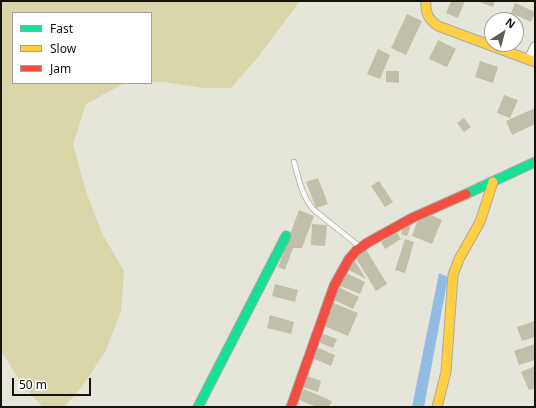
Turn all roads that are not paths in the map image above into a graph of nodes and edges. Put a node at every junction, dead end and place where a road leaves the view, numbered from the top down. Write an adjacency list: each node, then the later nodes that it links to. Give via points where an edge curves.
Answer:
1 (426, 1): 3 (street, via 425,13 432,22)
2 (535, 47): 3 (street)
3 (532, 60)
4 (294, 162): 8 (lane, via 308,204)
5 (535, 162): 6 (street)
6 (493, 182): 8 (street, via 417,215); 11 (street, via 483,216 455,266 446,372)
7 (286, 236): 9 (street)
8 (360, 247): 10 (street, via 349,259 334,286)
9 (198, 407)
10 (291, 407)
11 (437, 407)

